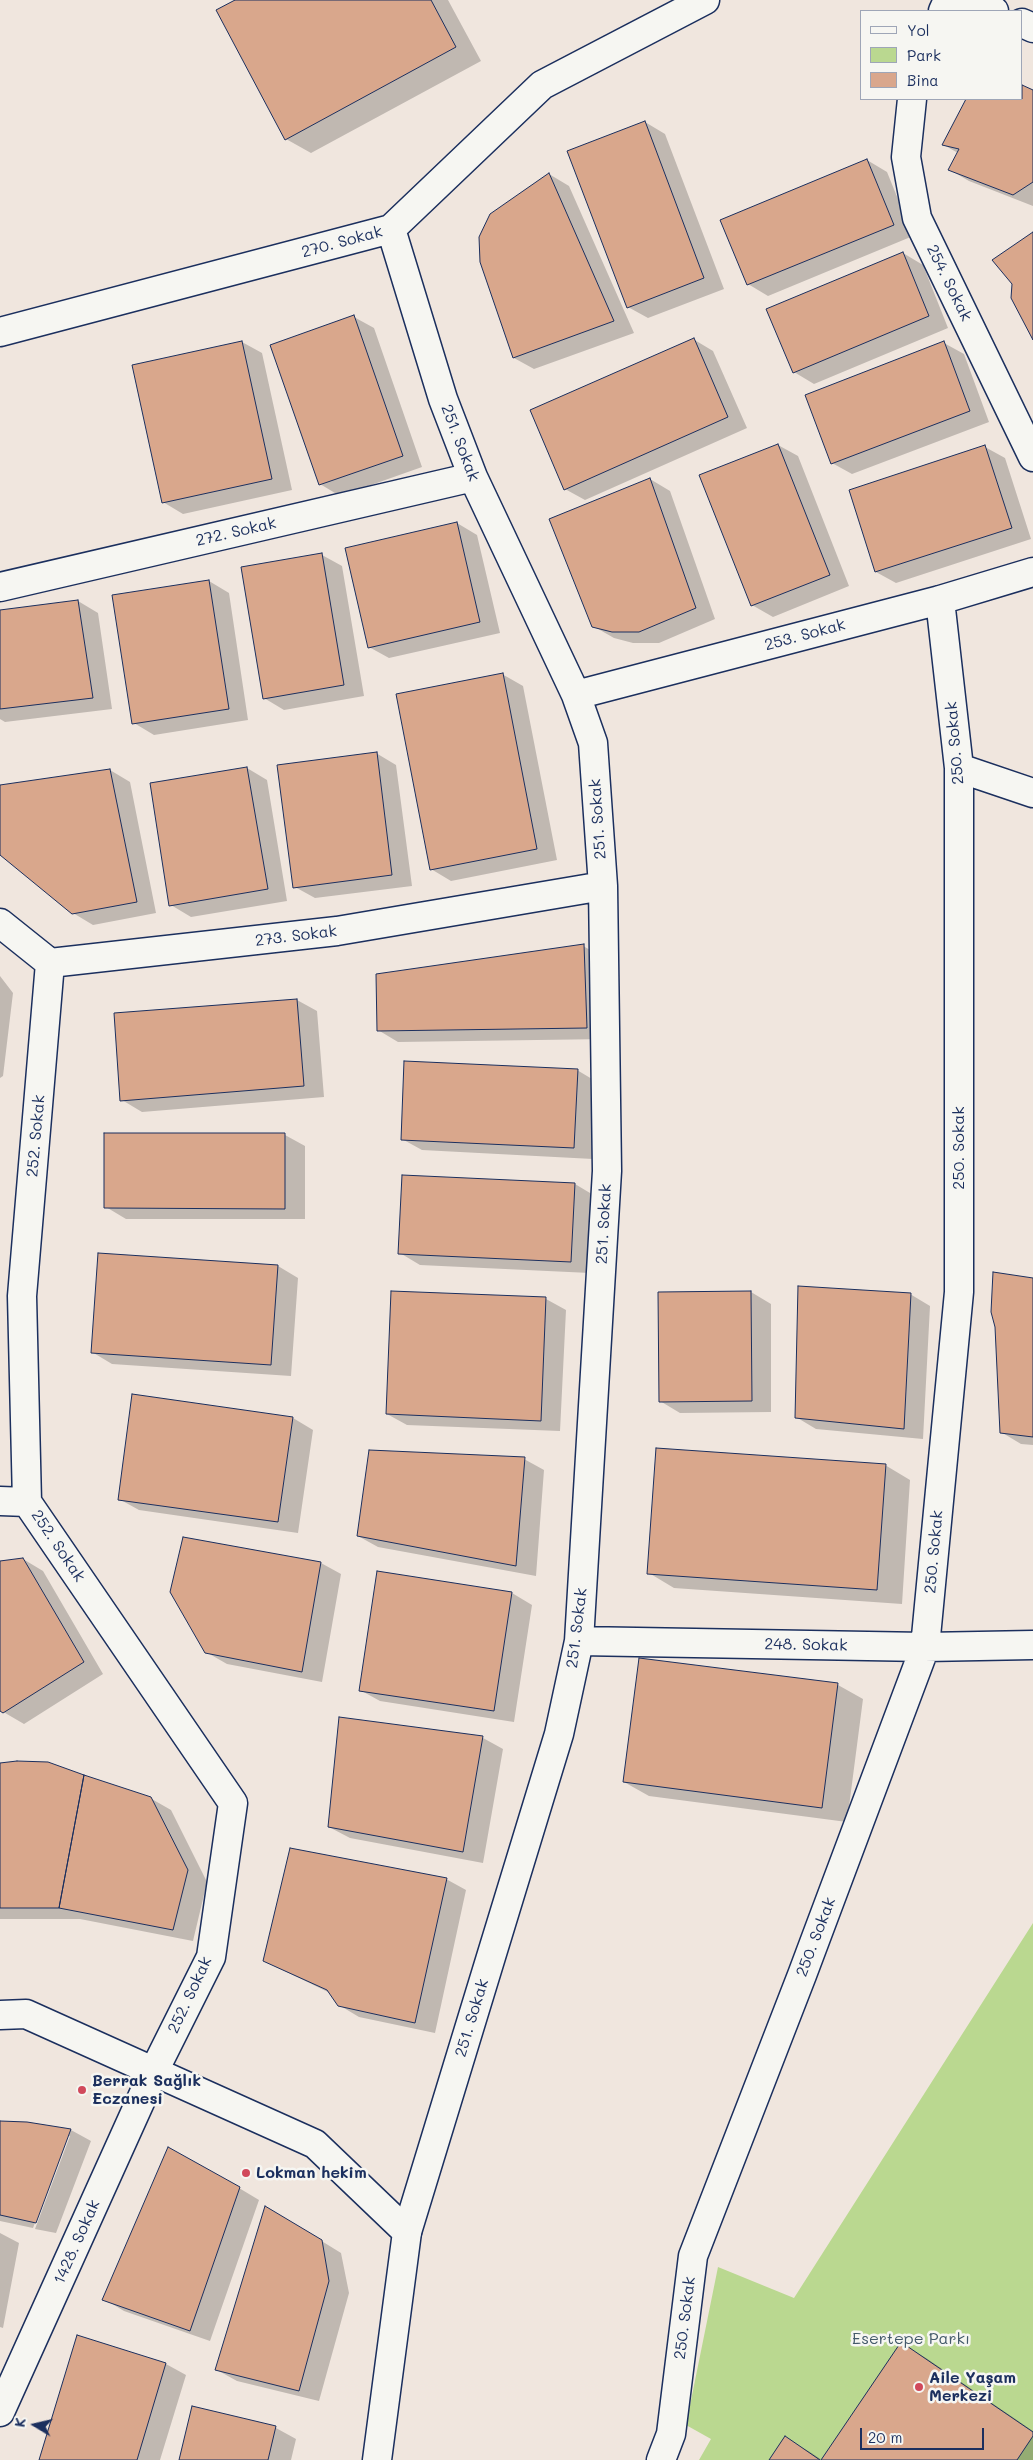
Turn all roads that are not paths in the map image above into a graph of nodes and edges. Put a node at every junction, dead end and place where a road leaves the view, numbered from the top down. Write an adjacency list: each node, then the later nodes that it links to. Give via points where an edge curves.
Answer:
1 (705, 0): 5 (street, 270. Sokak, via 542,86)
2 (968, 0): 3 (street)
3 (992, 10)
4 (912, 100): 7 (street, 254. Sokak, via 906,157 917,218)
5 (392, 229): 6 (street, 270. Sokak); 8 (street, 251. Sokak, via 443,399)
6 (0, 332)
7 (1033, 457)
8 (473, 477): 10 (street, 272. Sokak); 12 (street, 251. Sokak)
9 (1033, 572): 11 (street, 253. Sokak)
10 (0, 587)
11 (940, 600): 12 (street, 253. Sokak); 13 (street, 250. Sokak)
12 (576, 695): 15 (street, 251. Sokak, via 593,743)
13 (959, 768): 14 (street); 23 (street, 250. Sokak, via 958,1292)
14 (1033, 793)
15 (603, 886): 17 (street, 273. Sokak, via 337,931); 21 (street, 251. Sokak, via 607,1171)
16 (0, 923): 17 (street)
17 (50, 963): 18 (street, 252. Sokak)
18 (11, 1293): 20 (street, 252. Sokak)
19 (0, 1501): 20 (street)
20 (27, 1502): 25 (street, 252. Sokak, via 233,1803 211,1957)
21 (579, 1641): 23 (street, 248. Sokak); 26 (street, 251. Sokak, via 559,1734)
22 (1033, 1645): 23 (street, 248. Sokak)
23 (924, 1647): 29 (street, 250. Sokak, via 693,2256 671,2434)
24 (0, 2014): 25 (street, via 26,2014)
25 (154, 2071): 26 (street, via 315,2144); 27 (street, 1428. Sokak)
26 (407, 2232): 28 (street, 251. Sokak)
27 (0, 2412)
28 (377, 2460)
29 (661, 2460)

